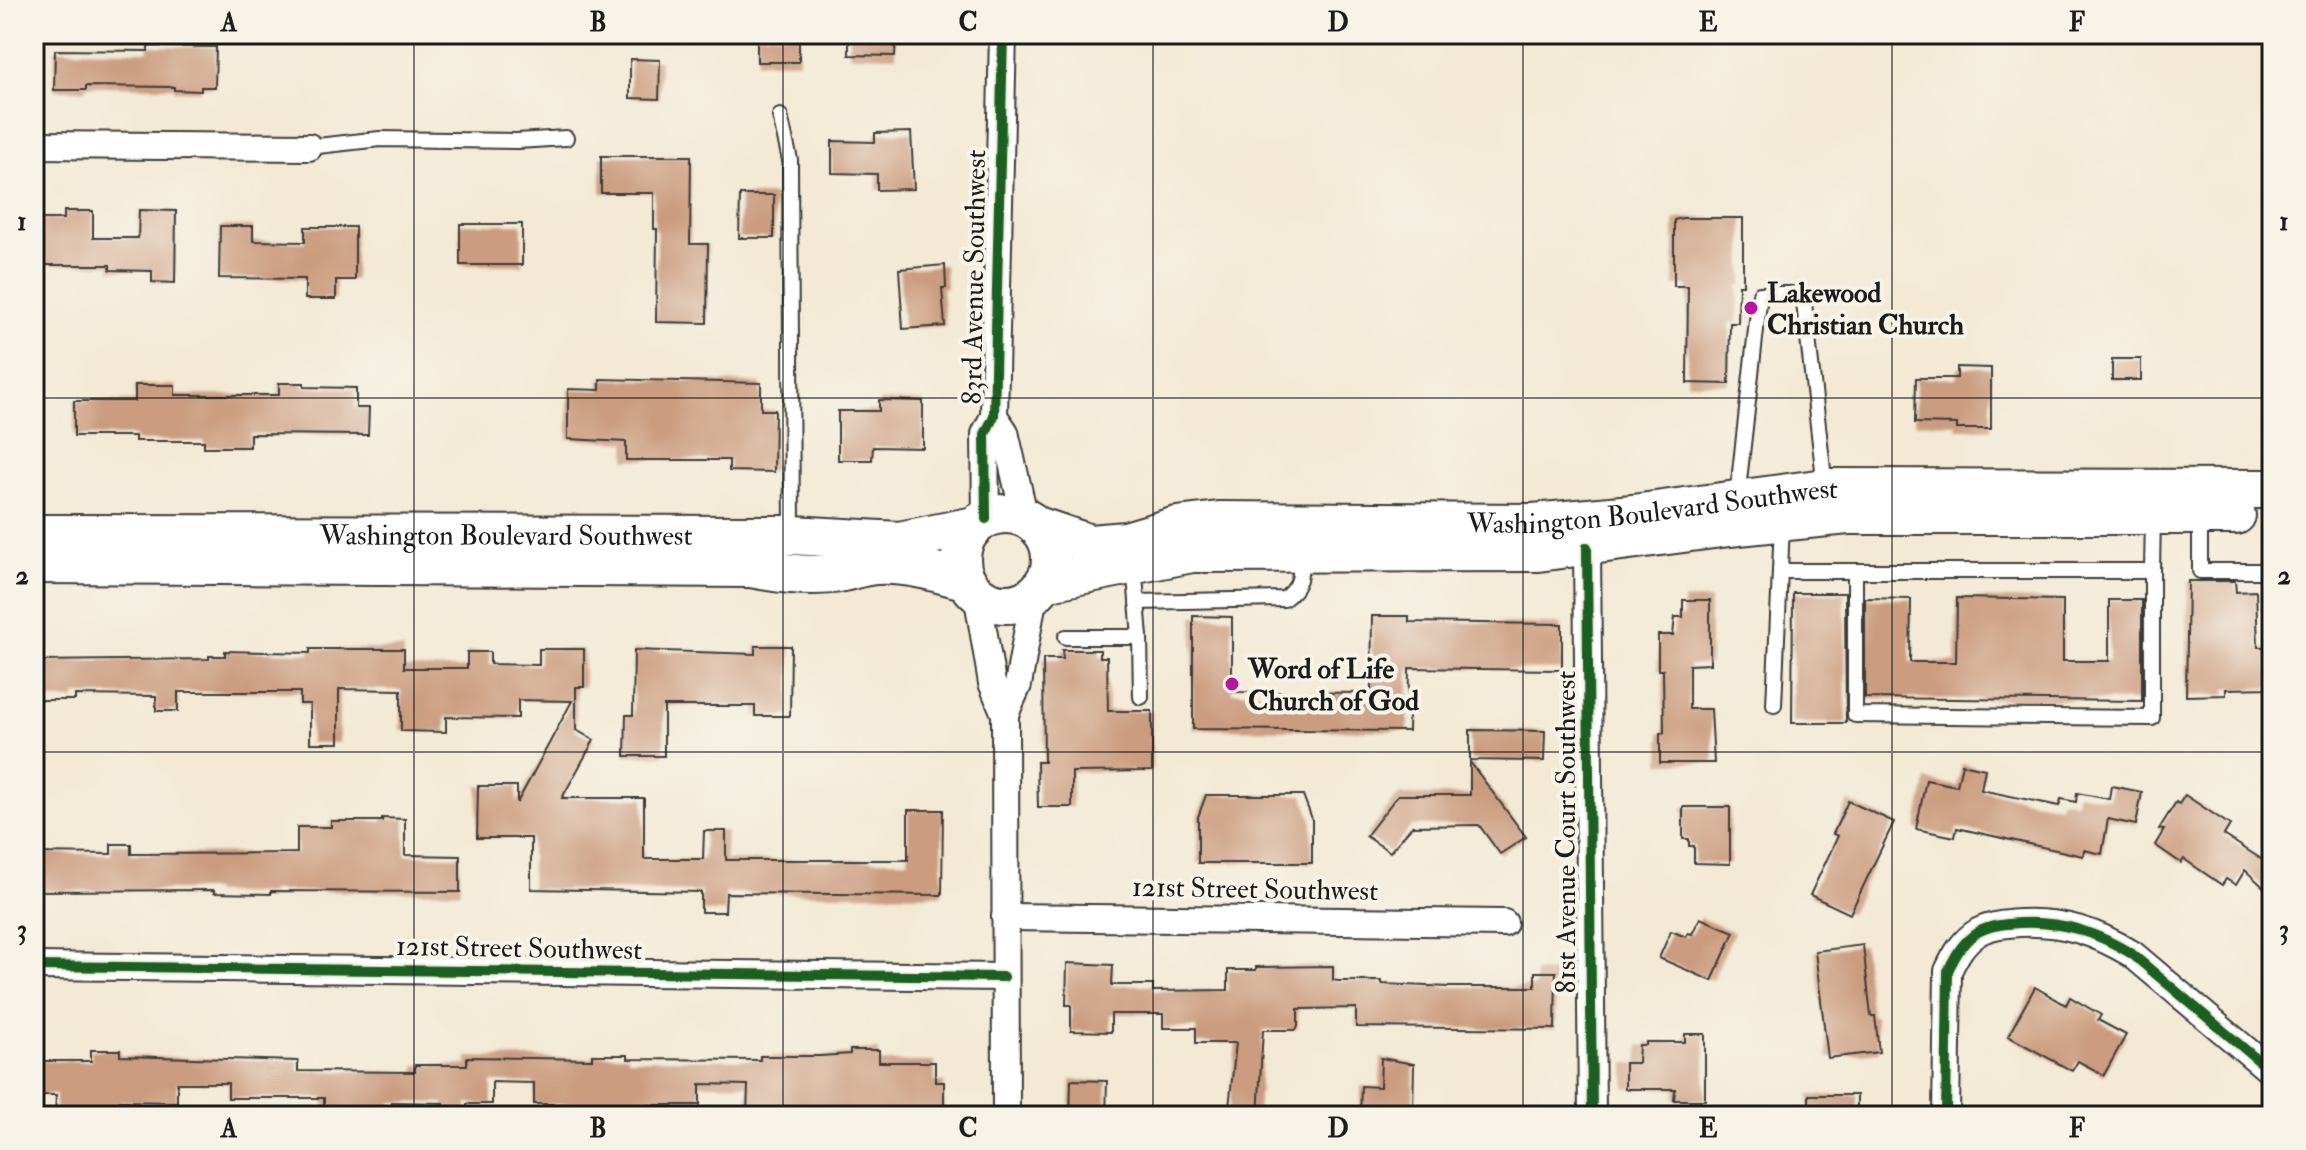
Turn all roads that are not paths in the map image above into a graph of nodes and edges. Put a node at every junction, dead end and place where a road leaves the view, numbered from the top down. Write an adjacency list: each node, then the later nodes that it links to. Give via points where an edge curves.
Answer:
1 (1003, 34): 6 (street, 83rd Avenue Southwest)
2 (780, 116): 17 (lane, via 790,160)
3 (566, 138): 5 (lane, via 380,139)
4 (34, 145): 5 (street)
5 (309, 147)
6 (994, 416): 13 (street, 83rd Avenue Southwest, via 985,434); 14 (street, 83rd Avenue Southwest, via 1005,432)
7 (1825, 488): 8 (main road, Washington Boulevard Southwest); 9 (main road, Washington Boulevard Southwest); 9 (lane, via 1803,294 1760,294)
8 (2272, 489)
9 (1734, 499): 14 (main road, Washington Boulevard Southwest, via 1533,523 1219,521 1090,544)
10 (2153, 515): 11 (main road, Washington Boulevard Southwest); 15 (main road, Washington Boulevard Southwest, via 1848,515); 24 (lane)
11 (2200, 515): 12 (main road, Washington Boulevard Southwest); 25 (lane, via 2200,571)
12 (2272, 515)
13 (980, 522): 14 (main road, via 1012,515); 17 (main road, Washington Boulevard Southwest, via 899,541); 26 (main road, via 967,536 961,558)
14 (1031, 522): 27 (main road, via 1046,538 1050,553 1050,568)
15 (1782, 522): 18 (main road, Washington Boulevard Southwest); 22 (lane)
16 (34, 534): 17 (main road, Washington Boulevard Southwest)
17 (792, 535)
18 (1587, 547): 19 (main road, Washington Boulevard Southwest); 40 (street, 81st Avenue Court Southwest)
19 (1300, 553): 21 (main road, Washington Boulevard Southwest, via 1192,553); 28 (lane, via 1301,581 1284,599)
20 (34, 564): 26 (main road, Washington Boulevard Southwest, via 751,568 816,575 896,565 924,568)
21 (1134, 564): 27 (main road, Washington Boulevard Southwest); 28 (lane)
22 (1780, 571): 23 (lane); 32 (lane)
23 (1855, 571): 24 (lane); 24 (lane, via 1855,715 2152,718)
24 (2152, 571)
25 (2272, 571)
26 (972, 587): 27 (main road, via 990,601 1005,604); 33 (street, via 992,683)
27 (1039, 588): 33 (street, via 1018,685)
28 (1137, 602): 30 (lane)
29 (1066, 637): 30 (lane)
30 (1140, 637): 31 (lane)
31 (1141, 697)
32 (1774, 705)
33 (1005, 714): 34 (street)
34 (1005, 917): 35 (street, 121st Street Southwest); 37 (street)
35 (1504, 923)
36 (34, 966): 37 (street, 121st Street Southwest)
37 (1004, 977): 39 (street)
38 (2272, 1072): 41 (street, via 2110,940 2047,922 2001,925 1966,942 1948,971)
39 (1006, 1116)
40 (1592, 1116)
41 (1946, 1116)

